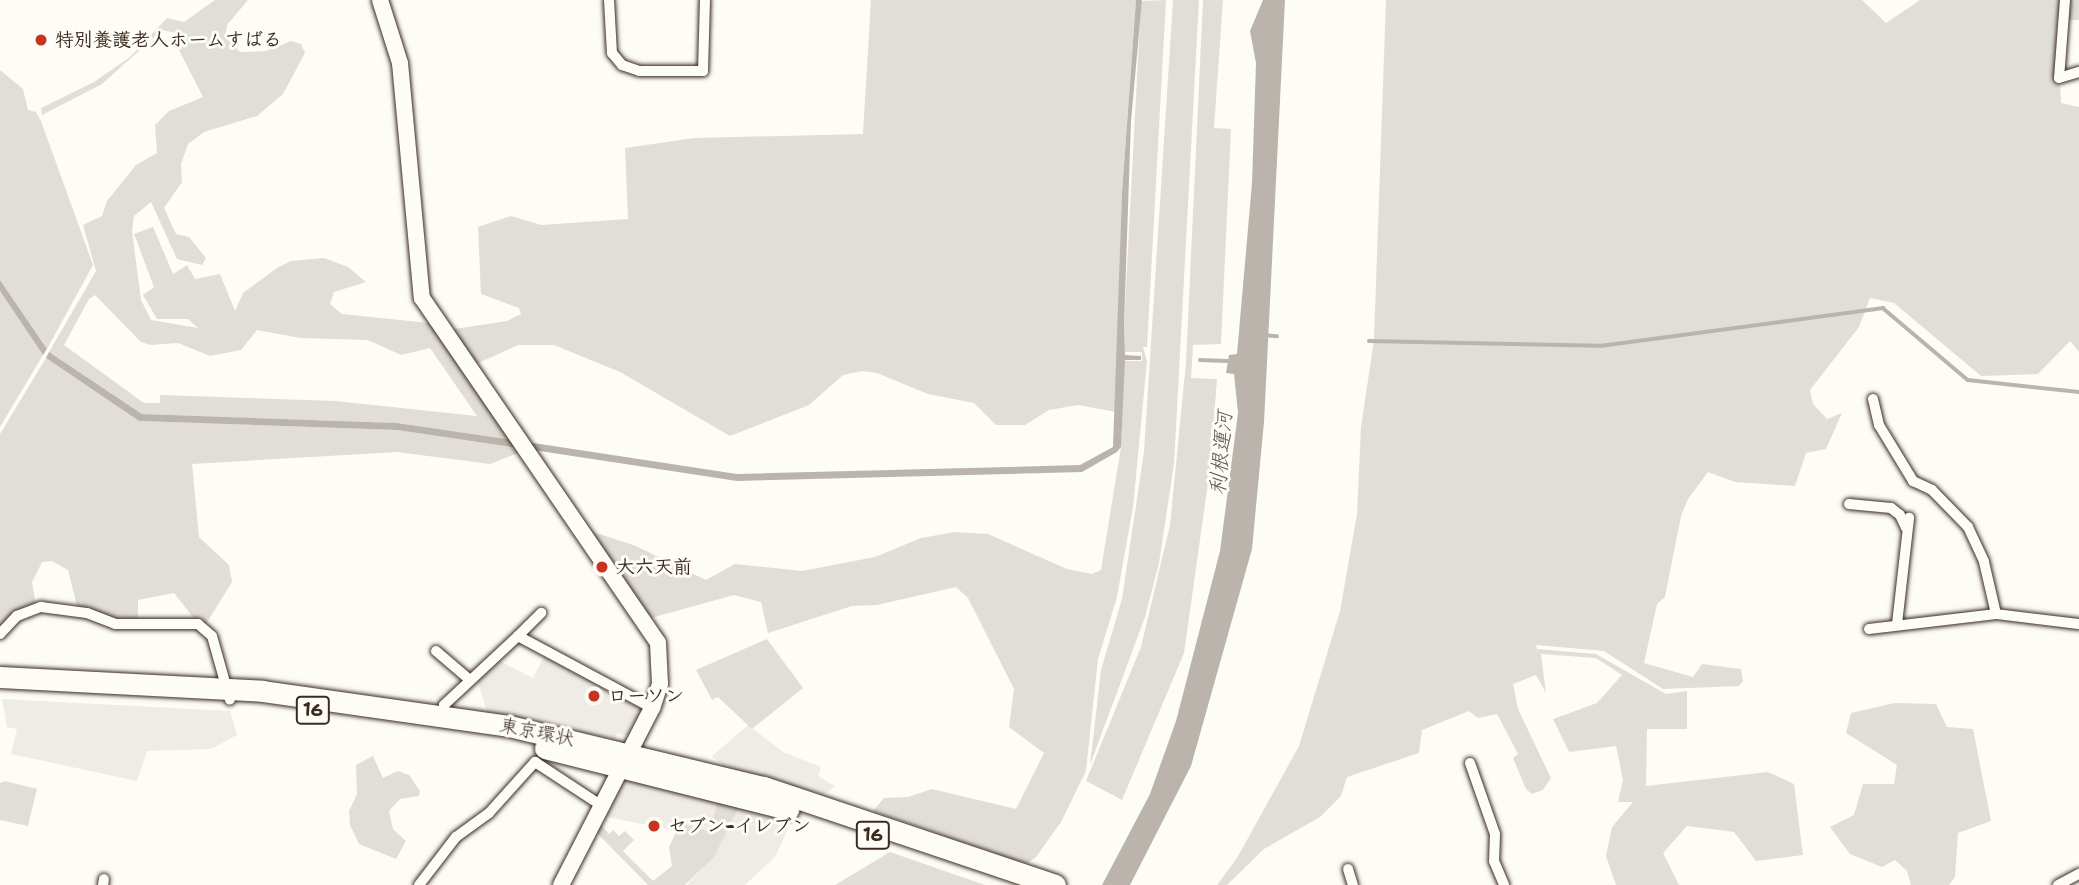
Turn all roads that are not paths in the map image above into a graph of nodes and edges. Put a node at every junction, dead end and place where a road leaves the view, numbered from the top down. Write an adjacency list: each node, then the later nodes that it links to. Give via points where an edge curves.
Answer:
1 (380, 0): 20 (street, via 400,63 422,298 653,631 660,671)
2 (609, 0): 3 (street, via 612,53 622,65 639,71 703,71)
3 (705, 0)
4 (2065, 0): 5 (street, via 2059,78)
5 (2079, 72)
6 (1873, 399): 9 (street, via 1879,425 1913,481 1941,497 1968,527 1984,562)
7 (1849, 504): 10 (street, via 1891,508 1907,523)
8 (541, 613): 14 (street)
9 (1996, 614): 10 (street); 11 (street)
10 (1897, 624): 12 (street)
11 (2079, 624)
12 (1869, 629)
13 (0, 634): 19 (street, via 17,616 41,607 87,613 115,624 198,624 212,636)
14 (518, 636): 17 (street); 20 (street)
15 (436, 651): 17 (street)
16 (0, 677): 19 (highway, 東京環状 / 16)
17 (470, 680): 21 (street, via 444,705)
18 (0, 690): 19 (highway, 東京環状 / 16)
19 (228, 694): 21 (highway, 東京環状 / 16); 22 (highway, 東京環状 / 16)
20 (652, 708): 22 (street)
21 (442, 714): 22 (highway, 東京環状 / 16)
22 (627, 758): 24 (street); 27 (highway, 東京環状 / 16, via 764,787); 30 (highway, 東京環状 / 16)
23 (1470, 763): 32 (street, via 1495,834 1494,861)
24 (602, 806): 28 (street, via 535,762 489,813 456,837); 29 (street)
25 (1348, 869): 31 (street)
26 (2079, 874): 33 (street)
27 (1049, 883)
28 (419, 885)
29 (561, 885)
30 (1016, 885)
31 (1353, 885)
32 (1504, 885)
33 (2058, 885)

